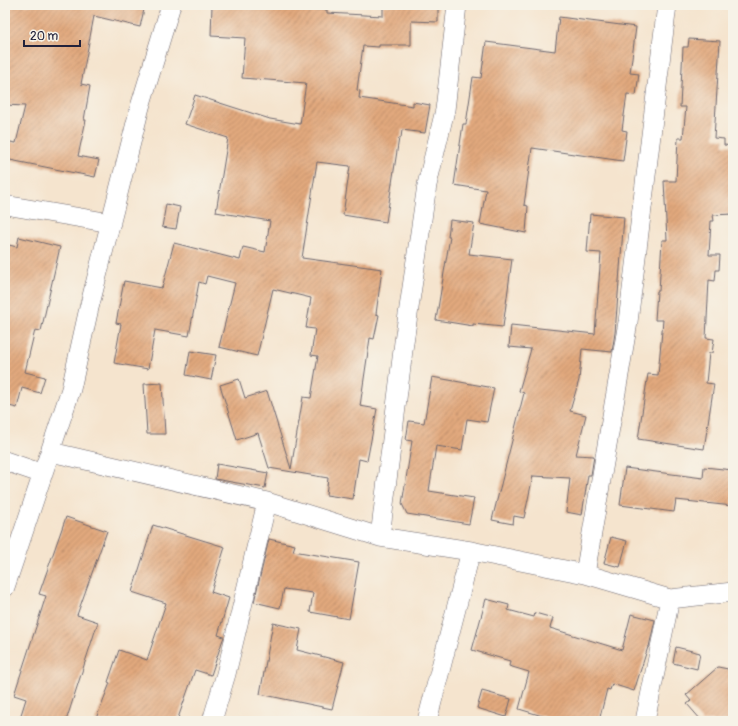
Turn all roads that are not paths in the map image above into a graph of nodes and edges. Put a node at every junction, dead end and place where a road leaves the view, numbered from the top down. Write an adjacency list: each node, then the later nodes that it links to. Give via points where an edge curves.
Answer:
1 (172, 5): 5 (street, via 140,107)
2 (457, 5): 10 (street, via 445,110 427,185 404,342)
3 (667, 5): 12 (street, via 628,322)
4 (5, 205): 5 (street)
5 (111, 223): 6 (street, via 71,389)
6 (50, 452): 8 (street); 9 (street)
7 (5, 461): 8 (street)
8 (43, 474): 13 (street)
9 (267, 502): 10 (street); 16 (street, via 226,674)
10 (380, 537): 11 (street)
11 (471, 551): 12 (street); 17 (street)
12 (585, 574): 15 (street)
13 (5, 587)
14 (733, 592): 15 (street)
15 (670, 599): 18 (street)
16 (212, 721)
17 (427, 721)
18 (645, 721)

